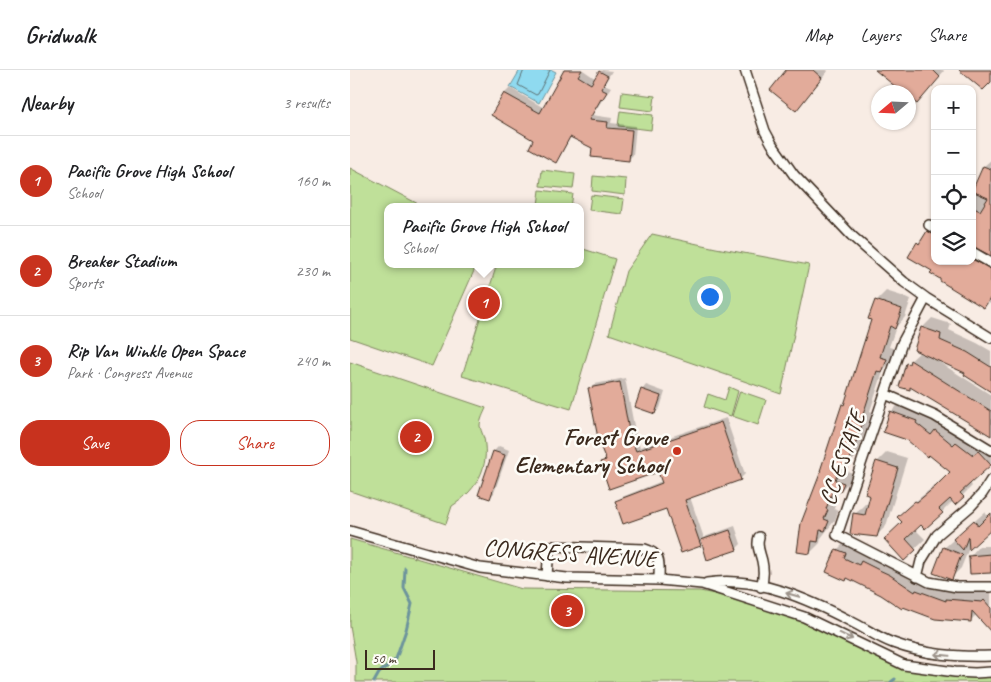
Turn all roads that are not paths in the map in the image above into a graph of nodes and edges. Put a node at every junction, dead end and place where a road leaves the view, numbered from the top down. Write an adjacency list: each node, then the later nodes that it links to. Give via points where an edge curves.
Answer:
1 (745, 70): 4 (street, via 772,144 794,176 867,251)
2 (976, 254): 3 (street)
3 (991, 263)
4 (926, 298): 5 (street); 6 (street, CC ESTATE, via 902,343)
5 (991, 338)
6 (885, 394): 7 (street, CC ESTATE, via 935,416); 12 (street, CC ESTATE, via 837,535)
7 (991, 450)
8 (991, 480): 12 (street, via 971,506 937,535 921,561)
9 (350, 531): 11 (street, CONGRESS AVENUE, via 467,565)
10 (759, 537): 15 (street, via 757,547 764,575)
11 (547, 576): 13 (street, CONGRESS AVENUE); 13 (street, via 549,546 645,548 659,559)
12 (917, 577): 16 (street, via 957,587)
13 (659, 580): 14 (street, CONGRESS AVENUE)
14 (702, 584): 15 (street, CONGRESS AVENUE, via 729,582); 18 (street, CONGRESS AVENUE, one-way to 18, via 804,617 904,665 955,672)
15 (761, 586): 17 (street, CONGRESS AVENUE, one-way to 15, via 964,657 920,652 891,642 795,594)
16 (991, 587)
17 (991, 656)
18 (991, 672)

